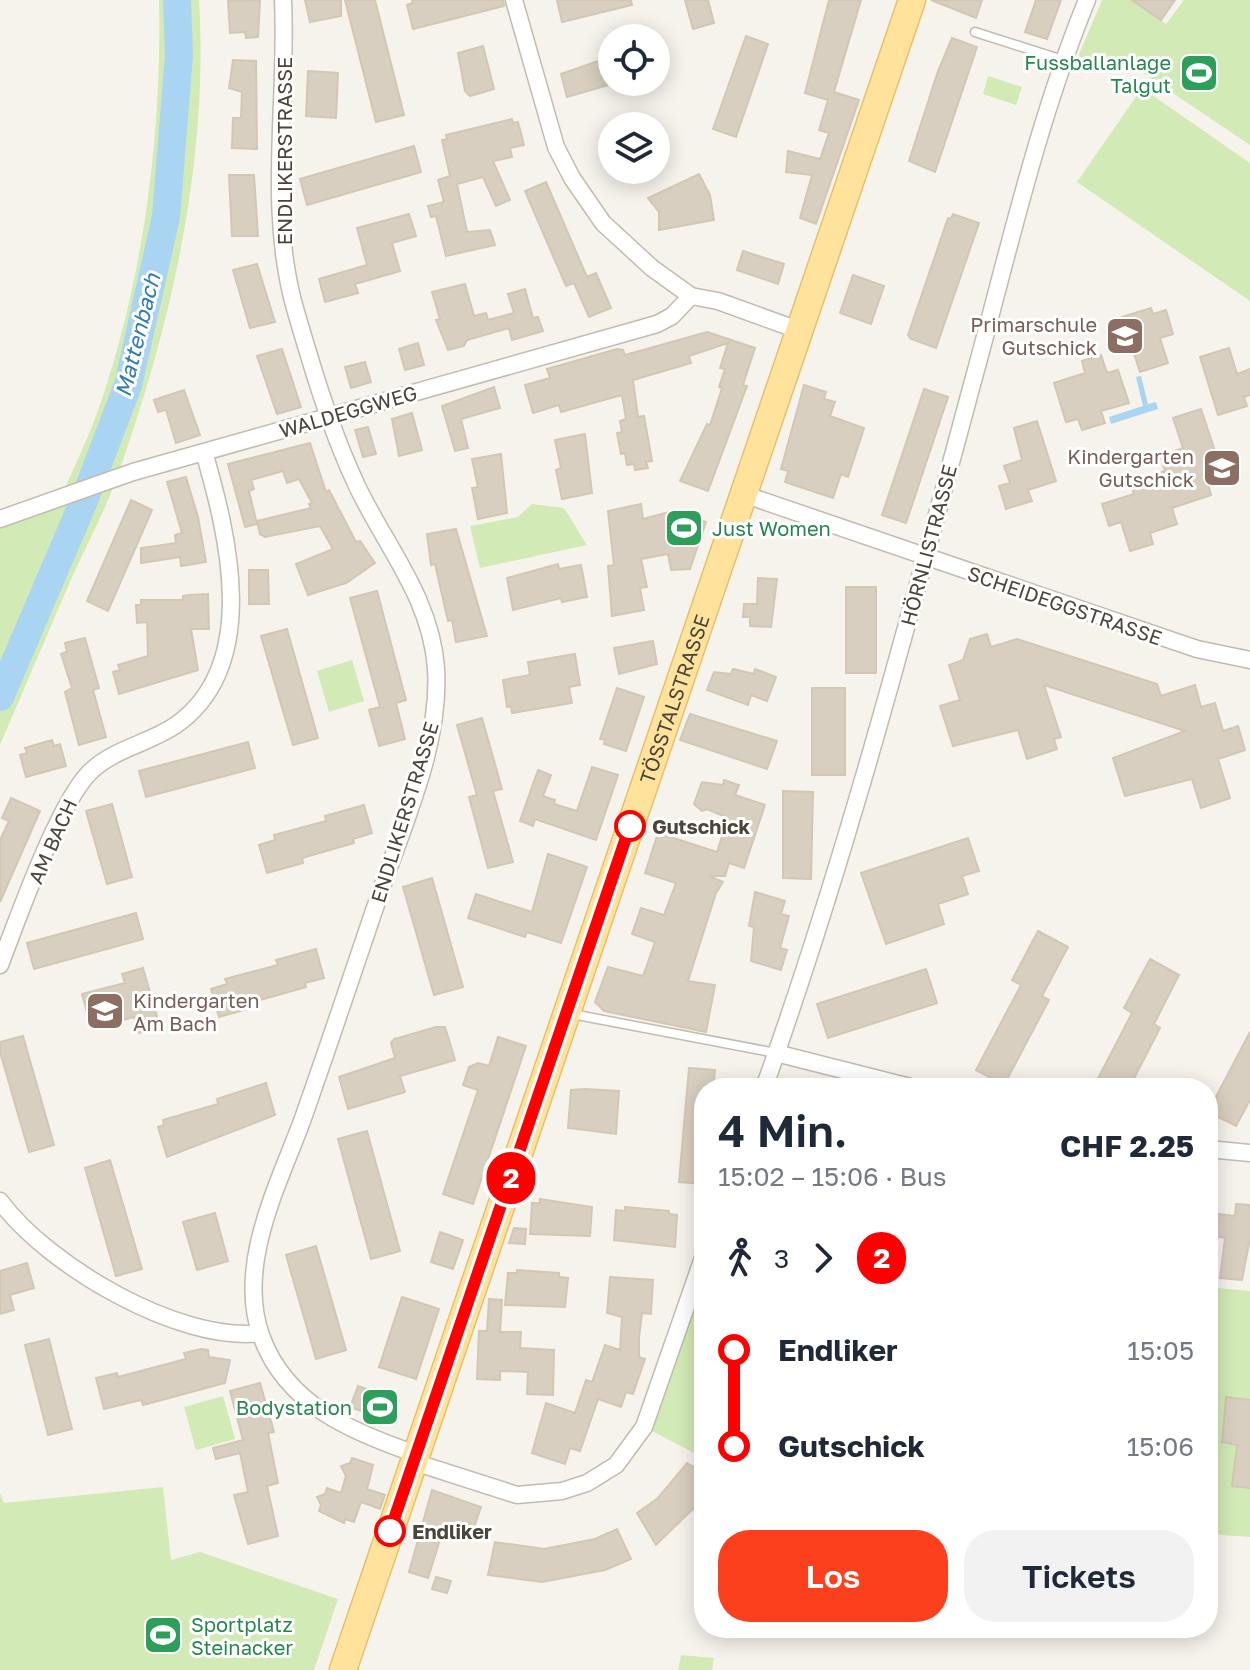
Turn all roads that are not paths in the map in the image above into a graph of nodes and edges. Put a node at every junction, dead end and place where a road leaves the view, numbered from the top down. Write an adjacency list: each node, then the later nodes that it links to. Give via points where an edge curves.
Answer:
1 (283, 0): 9 (street, ENDLIKERSTRASSE, via 283,254)
2 (514, 0): 7 (street, via 548,126 572,178 626,246)
3 (912, 0): 8 (main road, TÖSSTALSTRASSE)
4 (1087, 0): 6 (street, HÖRNLISTRASSE)
5 (975, 32): 6 (lane)
6 (1063, 60): 13 (street, HÖRNLISTRASSE)
7 (691, 296): 8 (street); 9 (street, WALDEGGWEG, via 657,324)
8 (801, 331): 11 (main road, TÖSSTALSTRASSE)
9 (330, 416): 10 (street, WALDEGGWEG); 24 (street, ENDLIKERSTRASSE, via 359,491 411,578 427,621 437,693 416,785 260,1241 254,1285)
10 (204, 452): 12 (street, WALDEGGWEG); 15 (street, AM BACH, via 219,504 228,574 228,638 219,674 176,725 108,757 75,790)
11 (746, 495): 13 (street, SCHEIDEGGSTRASSE); 16 (main road, TÖSSTALSTRASSE)
12 (0, 519)
13 (924, 558): 14 (street, SCHEIDEGGSTRASSE, via 1197,649); 17 (street, HÖRNLISTRASSE, via 870,756)
14 (1250, 660)
15 (0, 965)
16 (567, 1013): 17 (lane); 25 (main road, TÖSSTALSTRASSE)
17 (776, 1053): 18 (street, HÖRNLISTRASSE); 19 (street)
18 (767, 1078)
19 (875, 1078)
20 (1218, 1150): 21 (street)
21 (1250, 1153)
22 (0, 1201): 24 (street, via 33,1240 134,1303 241,1335)
23 (694, 1284): 25 (street, via 644,1427 616,1465 562,1491 517,1495)
24 (260, 1333): 25 (street, ENDLIKERSTRASSE, via 274,1365 330,1419)
25 (415, 1458): 26 (main road, TÖSSTALSTRASSE)
26 (343, 1670)

